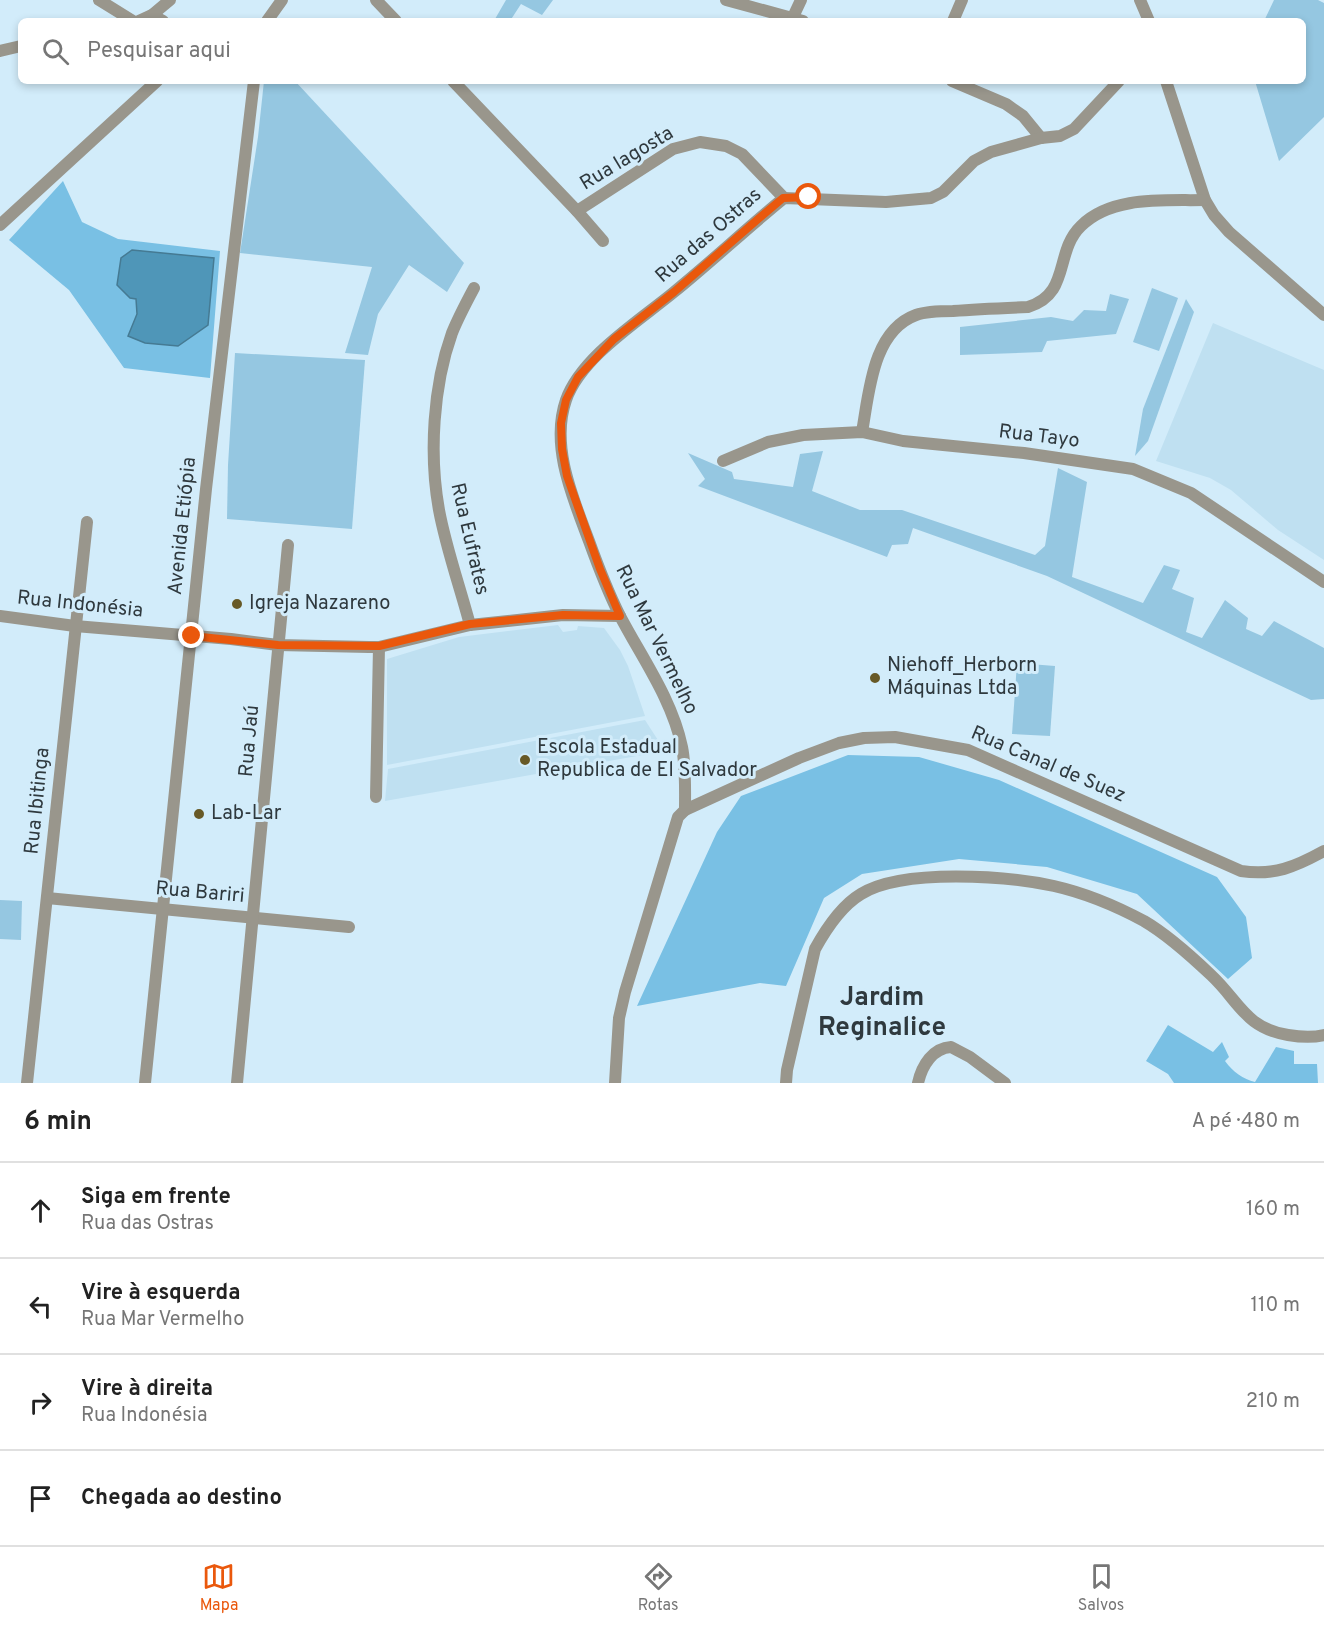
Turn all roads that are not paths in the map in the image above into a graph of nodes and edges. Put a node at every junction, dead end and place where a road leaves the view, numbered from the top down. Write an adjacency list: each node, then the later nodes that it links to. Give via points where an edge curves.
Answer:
1 (99, 0): 9 (street)
2 (170, 0): 10 (street)
3 (282, 0): 11 (street)
4 (376, 0): 12 (street)
5 (726, 0): 13 (street)
6 (801, 0): 14 (street)
7 (962, 0): 15 (street)
8 (1140, 0): 16 (street)
9 (128, 18)
10 (158, 18)
11 (269, 18)
12 (393, 18)
13 (794, 18)
14 (798, 18)
15 (954, 18)
16 (1148, 18)
17 (18, 47): 18 (street)
18 (0, 51)
19 (154, 84): 29 (street)
20 (254, 84): 43 (street, Avenida Etiópia)
21 (456, 84): 28 (street)
22 (959, 84): 25 (street, via 1006,104 1023,116)
23 (1116, 84): 25 (street, Rua das Ostras, via 1074,129 1060,136)
24 (1167, 84): 27 (street)
25 (1041, 138): 26 (street, Rua das Ostras, via 982,156 931,198 886,202)
26 (783, 198): 28 (street, Rua lagosta, via 741,154 726,146 700,142 673,149); 33 (street, Rua das Ostras, via 614,339 578,377 566,400)
27 (1205, 201): 32 (street, via 1229,232); 34 (street, via 1153,201 1098,214 1080,226 1053,292 1040,303 916,314 898,326 884,344 874,369)
28 (577, 211): 30 (street)
29 (0, 225)
30 (603, 241)
31 (474, 288): 41 (street, Rua Eufrates, via 452,332 443,361 436,407 434,473 439,511)
32 (1324, 315)
33 (561, 423): 40 (street, Rua Mar Vermelho, via 567,476)
34 (862, 432): 35 (street, Rua Tayo, via 803,435 768,442); 38 (street, Rua Tayo, via 903,441 1133,469 1191,493)
35 (723, 461)
36 (87, 522): 42 (street, Rua Ibitinga)
37 (288, 545): 44 (street, Rua Jaú)
38 (1324, 582)
39 (0, 616): 42 (street, Rua Indonésia)
40 (620, 616): 41 (street, Rua Indonésia, via 563,615); 47 (street, Rua Mar Vermelho, via 661,690 677,729 685,771)
41 (470, 624): 45 (street, Rua Indonésia)
42 (75, 626): 43 (street, Rua Indonésia); 49 (street, Rua Ibitinga)
43 (192, 636): 44 (street, Rua Indonésia); 50 (street, Avenida Etiópia)
44 (278, 645): 45 (street, Rua Indonésia); 51 (street, Rua Jaú)
45 (379, 646): 46 (street)
46 (376, 797)
47 (685, 810): 48 (street, Rua Canal de Suez, via 838,743 896,737 968,750 1241,871 1274,872); 57 (street, Rua Mar Vermelho, via 678,817 625,992 619,1018)
48 (1324, 851)
49 (47, 898): 50 (street, Rua Bariri); 54 (street, Rua Ibitinga)
50 (162, 909): 51 (street, Rua Bariri); 55 (street, Avenida Etiópia)
51 (253, 918): 52 (street, Rua Bariri); 56 (street, Rua Jaú)
52 (349, 927)
53 (1324, 1035): 58 (street, via 1278,1034 1256,1024 1182,950 1145,922 1111,905 1054,886 1012,880 912,879 884,884 861,894 824,932 815,949)
54 (27, 1083)
55 (145, 1083)
56 (237, 1083)
57 (615, 1083)
58 (786, 1083)
59 (918, 1083): 60 (street, via 937,1050 951,1047)
60 (1005, 1083)

